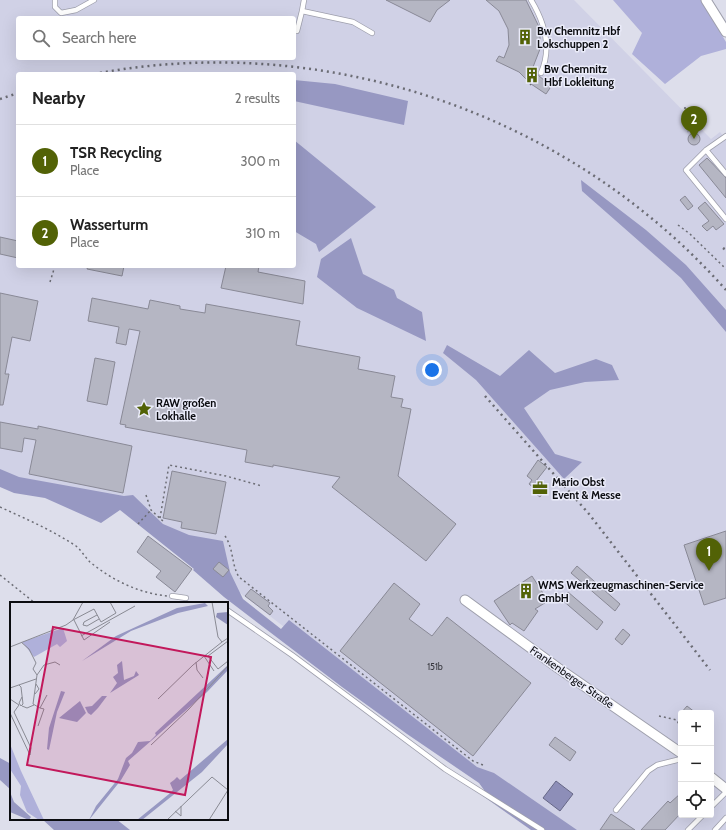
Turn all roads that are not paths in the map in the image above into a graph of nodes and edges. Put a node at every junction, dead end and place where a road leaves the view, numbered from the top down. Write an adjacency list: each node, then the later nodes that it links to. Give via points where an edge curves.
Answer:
1 (55, 0): 2 (lane, via 55,7 61,13 76,10)
2 (94, 0)
3 (304, 0): 6 (lane)
4 (531, 0): 10 (lane, via 541,17 547,43 546,60)
5 (706, 0): 8 (street)
6 (302, 11): 7 (lane); 9 (lane, via 353,22)
7 (296, 31)
8 (726, 32)
9 (372, 33)
10 (541, 73)
11 (726, 136): 12 (lane)
12 (706, 150): 13 (lane); 14 (lane, via 686,170)
13 (726, 174)
14 (726, 219)
15 (172, 596): 16 (lane)
16 (186, 598)
17 (464, 600): 19 (street, Frankenberger Straße)
18 (228, 611): 27 (lane, via 445,769)
19 (678, 751)
20 (678, 760): 24 (lane, via 657,765 648,771)
21 (714, 780): 22 (street)
22 (726, 790): 23 (lane)
23 (714, 804)
24 (616, 810)
25 (700, 818): 28 (lane)
26 (726, 818): 29 (lane)
27 (542, 830)
28 (688, 830)
29 (715, 830)

